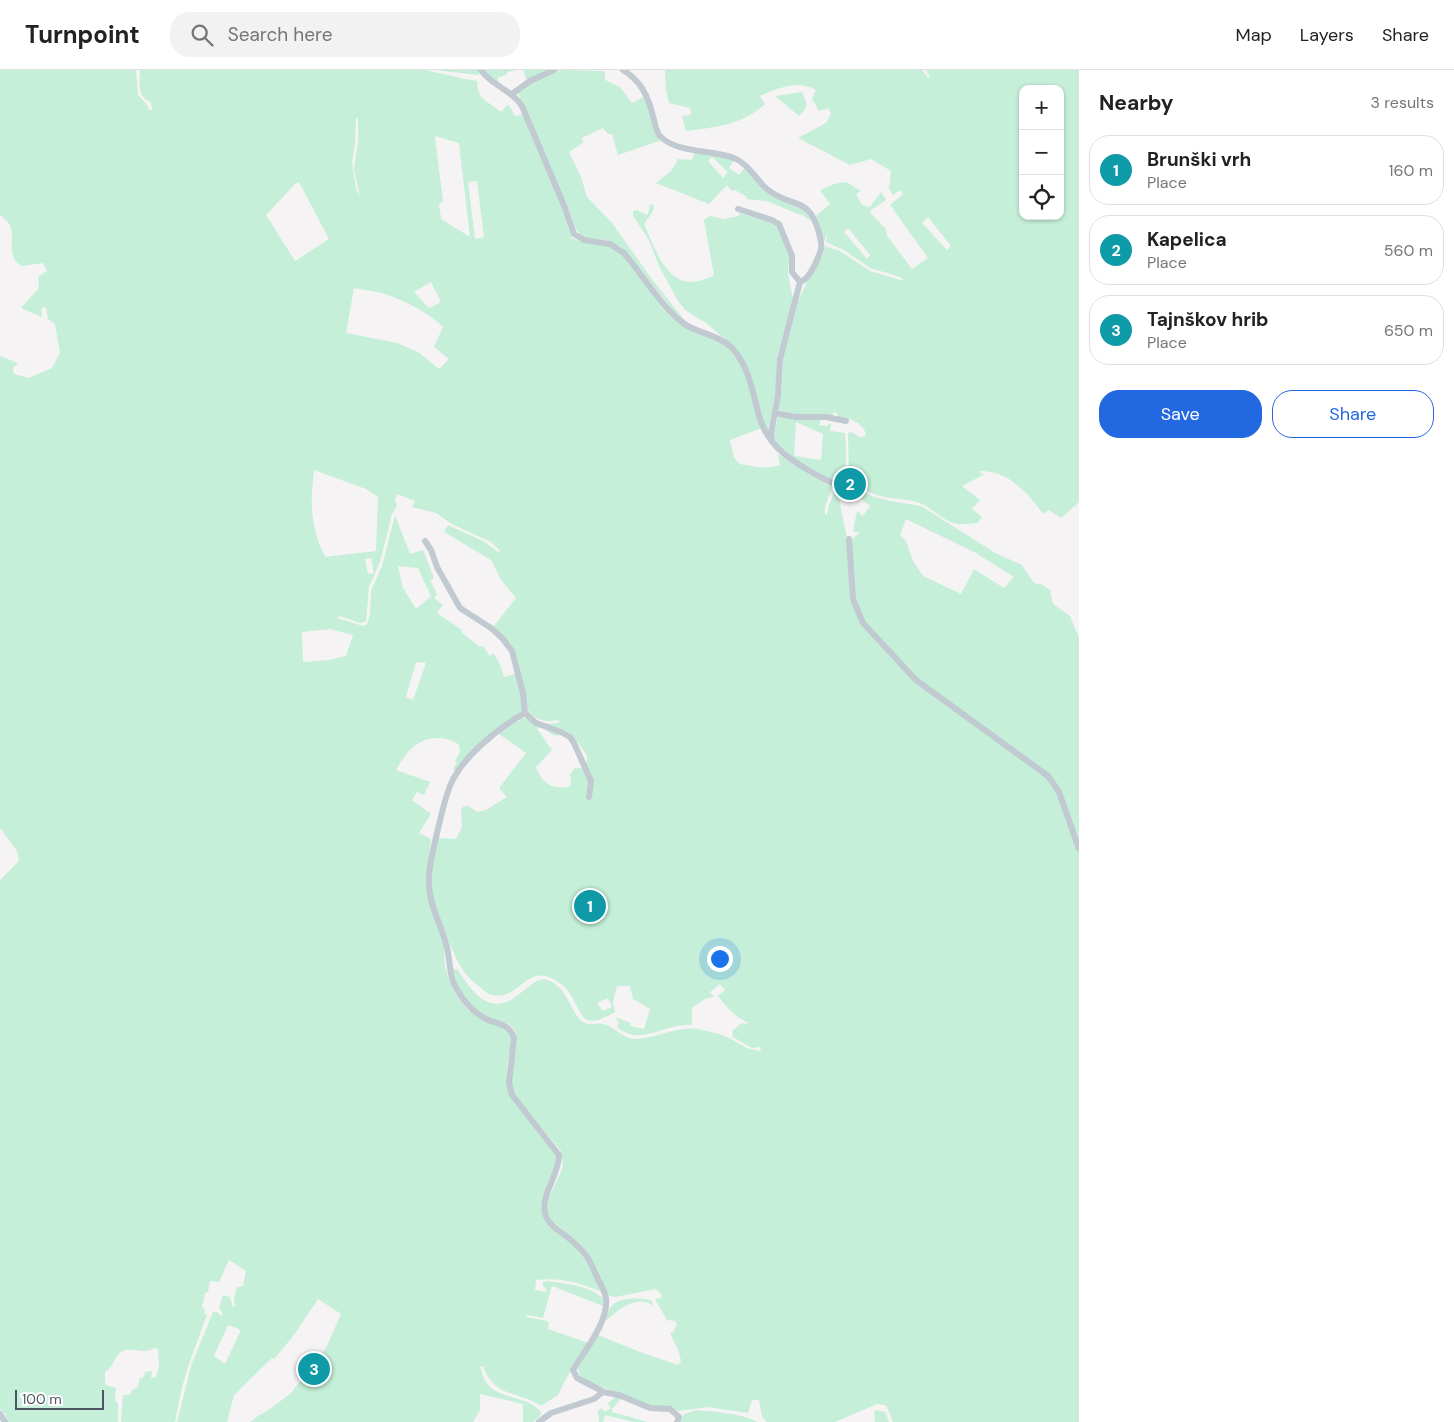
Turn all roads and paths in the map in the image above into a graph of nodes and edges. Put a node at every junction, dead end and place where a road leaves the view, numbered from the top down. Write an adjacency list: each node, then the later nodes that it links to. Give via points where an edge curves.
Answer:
1 (481, 70): 4 (street, via 490,81)
2 (554, 70): 4 (street)
3 (623, 70): 6 (street, via 645,92 660,137 682,147 738,159 773,194 800,204 812,214 822,246 816,262)
4 (512, 94): 9 (street, via 522,106 574,234 624,253 678,319 732,347 746,370 763,426)
5 (738, 209): 6 (street, via 779,224 792,256 792,272)
6 (800, 282): 7 (street, via 780,359)
7 (775, 413): 8 (street); 9 (street)
8 (846, 421)
9 (772, 442): 10 (street, via 787,457)
10 (835, 484)
11 (849, 539): 15 (street, via 853,599 863,623 916,680 1048,776 1059,792)
12 (425, 541): 13 (street, via 460,608 491,628 512,651)
13 (525, 712): 14 (street, via 536,723 570,737 590,781); 16 (street, via 466,760 450,785 430,862 429,886 457,991 482,1017 508,1027 512,1032 510,1088 559,1155 544,1207 548,1220 586,1253 606,1297 606,1311 573,1370 577,1378)
14 (589, 797)
15 (1079, 849)
16 (604, 1392): 19 (street, via 594,1399 551,1413); 20 (street, via 650,1408 670,1410 679,1417)
17 (0, 1414): 18 (street)
18 (5, 1422)
19 (539, 1422)
20 (677, 1422)

